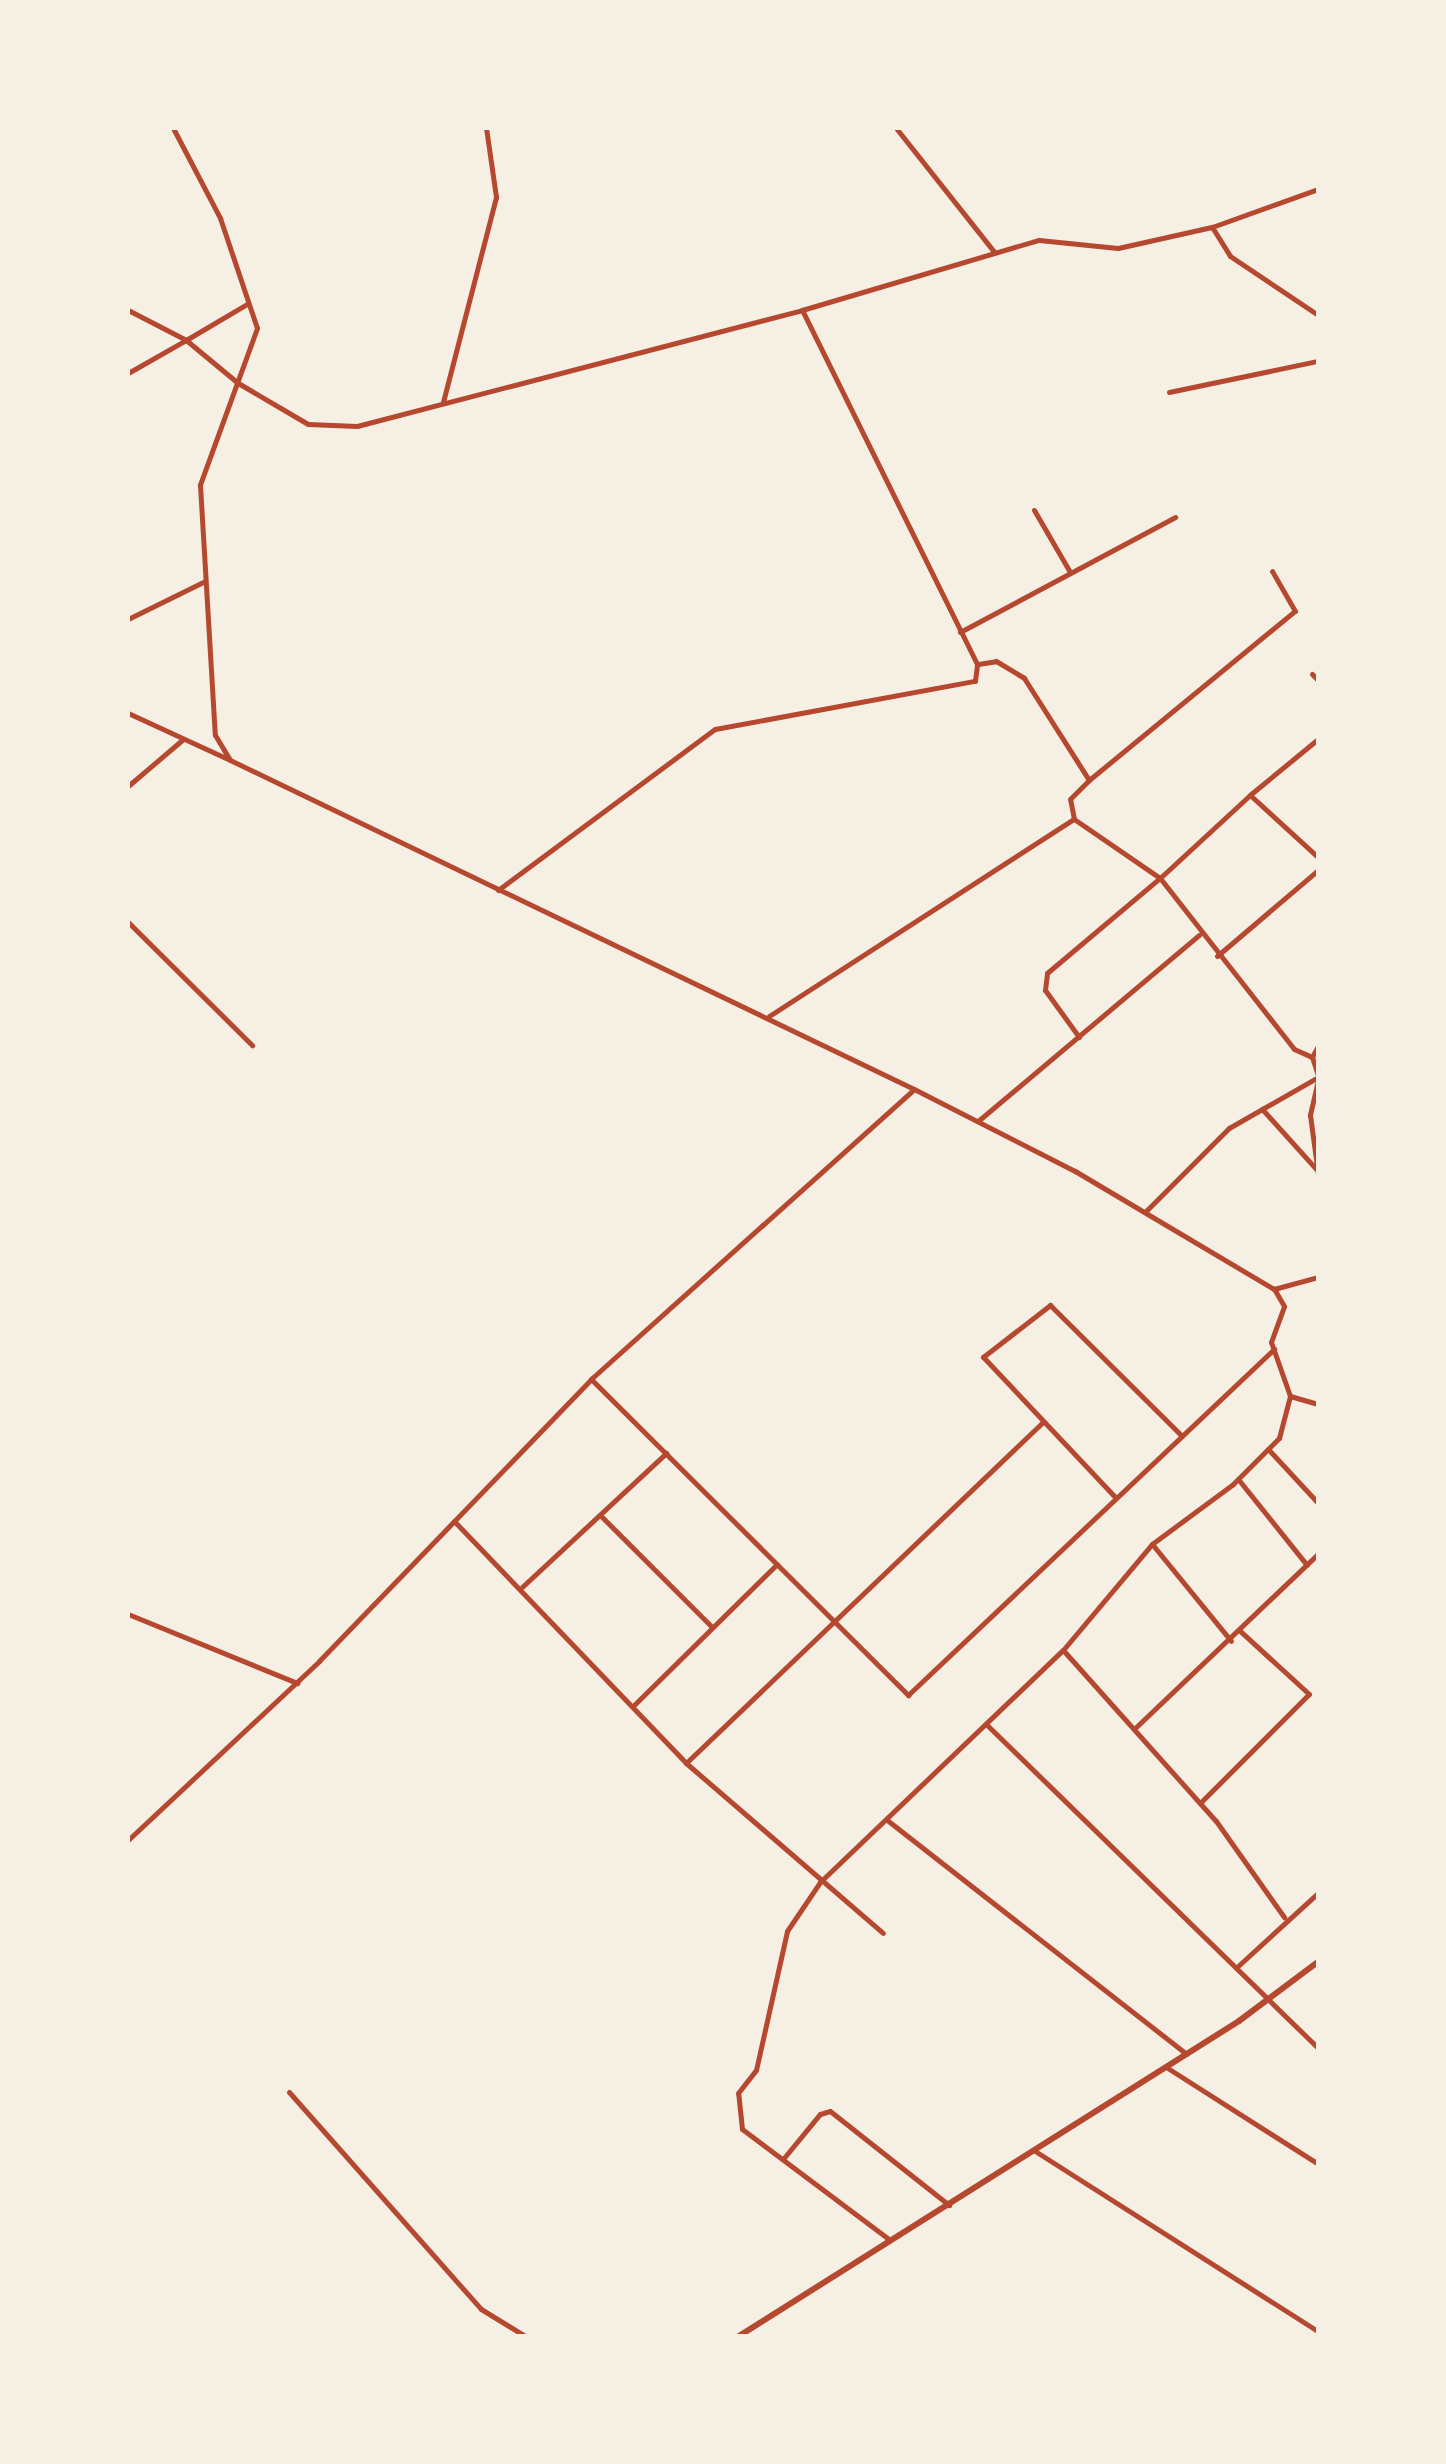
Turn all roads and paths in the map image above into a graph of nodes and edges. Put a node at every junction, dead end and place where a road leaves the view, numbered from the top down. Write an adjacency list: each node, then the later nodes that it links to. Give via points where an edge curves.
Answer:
1 (172, 128): 7 (street, via 220,218)
2 (486, 128): 16 (street, via 496,197)
3 (896, 128): 6 (street)
4 (1318, 189): 5 (street)
5 (1212, 228): 6 (street, via 1118,248 1039,240); 10 (street, via 1230,256)
6 (995, 254): 9 (street)
7 (248, 303): 11 (street); 14 (street, via 256,328)
8 (128, 310): 11 (street)
9 (802, 310): 16 (street); 23 (street)
10 (1318, 316)
11 (186, 340): 13 (street); 14 (street)
12 (1318, 361): 15 (street)
13 (128, 373)
14 (238, 383): 16 (street, via 308,424 357,426); 21 (street, via 200,485)
15 (1169, 392)
16 (442, 404)
17 (1034, 510): 19 (street)
18 (1175, 516): 19 (street)
19 (1070, 572): 23 (street)
20 (1272, 572): 31 (street, via 1295,611)
21 (204, 581): 22 (street); 30 (street, via 215,735)
22 (128, 619)
23 (960, 632): 24 (street)
24 (978, 664): 31 (street, via 996,662 1024,678); 38 (street, via 976,681 715,729)
25 (1312, 674): 26 (street)
26 (1318, 680)
27 (128, 712): 29 (street)
28 (1318, 739): 33 (street)
29 (182, 740): 30 (street); 32 (street)
30 (230, 760): 38 (street)
31 (1089, 780): 34 (street, via 1070,799)
32 (128, 786)
33 (1250, 795): 35 (street); 37 (street)
34 (1074, 819): 37 (street); 42 (street)
35 (1318, 856)
36 (1318, 870): 41 (street)
37 (1160, 878): 40 (street); 43 (street, via 1048,972 1045,990)
38 (498, 890): 42 (street)
39 (128, 922): 44 (street)
40 (1199, 936): 41 (street); 43 (street)
41 (1217, 956): 46 (street, via 1294,1049)
42 (769, 1016): 48 (street)
43 (1079, 1036): 50 (street)
44 (252, 1045)
45 (1318, 1046): 46 (street)
46 (1312, 1058): 47 (street)
47 (1318, 1077): 49 (street); 51 (street, via 1310,1115)
48 (914, 1089): 50 (street); 56 (street)
49 (1262, 1109): 51 (street); 52 (street, via 1229,1128)
50 (978, 1121): 52 (street)
51 (1318, 1172)
52 (1145, 1212): 54 (street)
53 (1318, 1277): 54 (street)
54 (1274, 1289): 55 (street, via 1284,1306)
55 (1274, 1349): 57 (street); 60 (street)
56 (592, 1379): 62 (street); 67 (street)
57 (1290, 1396): 58 (street); 61 (street, via 1279,1438)
58 (1318, 1404)
59 (1044, 1422): 60 (street, via 983,1357 1050,1304); 64 (street); 74 (street)
60 (1182, 1436): 64 (street)
61 (1268, 1449): 63 (street); 65 (street)
62 (666, 1453): 66 (street); 70 (street)
63 (1238, 1480): 68 (street); 71 (street)
64 (1116, 1498): 74 (street, via 908,1695)
65 (1318, 1502)
66 (601, 1516): 72 (street); 75 (street)
67 (454, 1522): 72 (street); 79 (street)
68 (1152, 1544): 77 (street); 78 (street)
69 (1318, 1554): 71 (street)
70 (777, 1564): 74 (street); 75 (street)
71 (1307, 1565): 76 (street)
72 (522, 1587): 80 (street)
73 (128, 1614): 79 (street)
74 (832, 1618): 83 (street)
75 (712, 1627): 80 (street)
76 (1241, 1632): 77 (street); 84 (street, via 1309,1694)
77 (1231, 1641): 82 (street)
78 (1063, 1650): 81 (street); 82 (street)
79 (297, 1683): 86 (street)
80 (633, 1706): 83 (street)
81 (986, 1724): 85 (street); 92 (street)
82 (1134, 1729): 84 (street)
83 (686, 1763): 87 (street)
84 (1200, 1803): 89 (street)
85 (887, 1820): 87 (street); 95 (street)
86 (128, 1840)
87 (820, 1882): 90 (street); 99 (street, via 787,1932 756,2070 738,2093 742,2128)
88 (1318, 1893): 89 (street)
89 (1284, 1917): 92 (street)
90 (884, 1933)
91 (1318, 1962): 93 (street)
92 (1238, 1966): 93 (street)
93 (1270, 2000): 94 (street); 95 (street)
94 (1318, 2048)
95 (1186, 2054): 96 (street)
96 (1166, 2067): 98 (street); 100 (street)
97 (289, 2092): 104 (street, via 481,2309)
98 (1035, 2151): 101 (street); 103 (street)
99 (782, 2159): 101 (street, via 830,2111); 102 (street)
100 (1318, 2164)
101 (949, 2206): 102 (street)
102 (892, 2242): 105 (street)
103 (1318, 2331)
104 (525, 2336)
105 (739, 2336)

